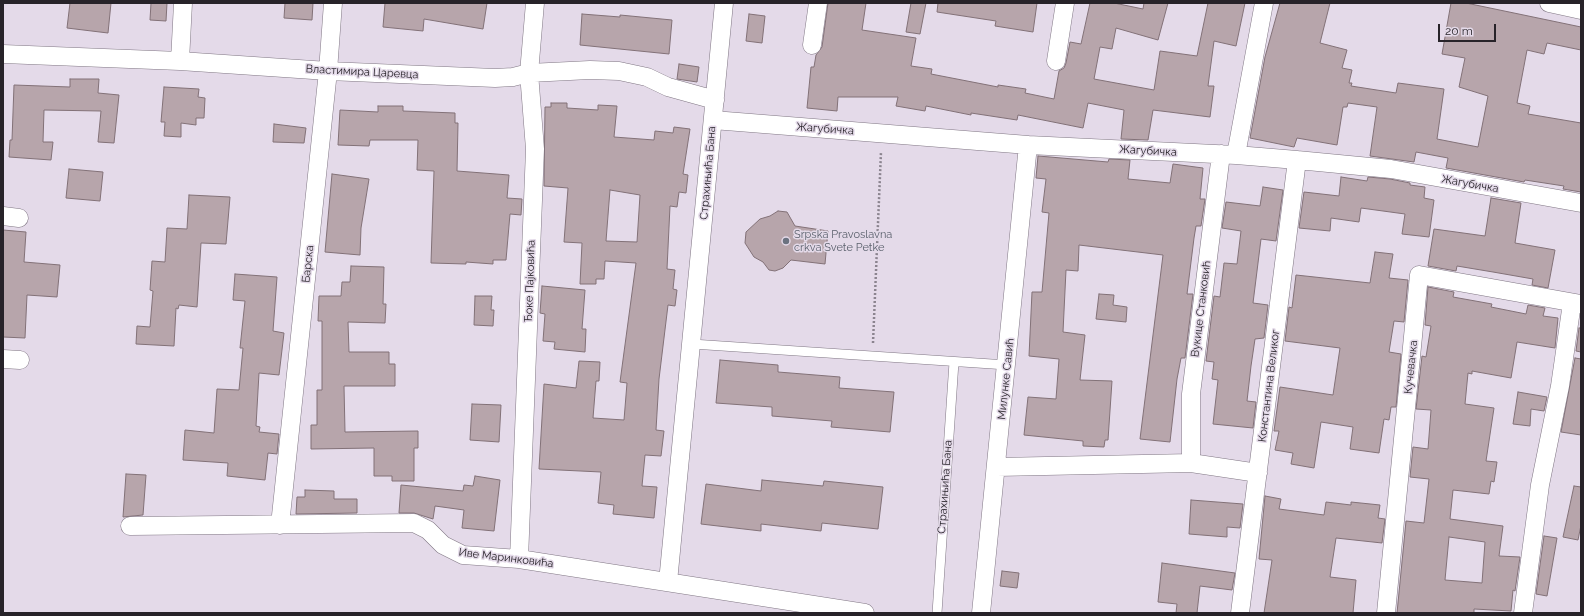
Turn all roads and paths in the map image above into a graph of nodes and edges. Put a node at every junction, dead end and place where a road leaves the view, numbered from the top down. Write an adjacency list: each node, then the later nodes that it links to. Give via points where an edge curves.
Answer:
1 (183, 3): 12 (street)
2 (333, 3): 14 (street, Барска)
3 (534, 3): 15 (street, Ђоке Пајковића)
4 (724, 3): 16 (street, Страхињића Бана)
5 (818, 3): 10 (street)
6 (1065, 3): 13 (street)
7 (1264, 3): 20 (street, Вукице Станковић)
8 (1549, 3): 9 (street)
9 (1581, 10)
10 (812, 45)
11 (3, 54): 12 (street, Властимира Царевца)
12 (180, 61): 14 (street, Властимира Царевца)
13 (1056, 61)
14 (328, 71): 15 (street, Властимира Царевца, via 495,78); 31 (street, Барска)
15 (529, 73): 16 (street, Властимира Царевца, via 590,70 619,72 647,77 668,87); 33 (street, Ђоке Пајковића, via 535,149)
16 (715, 100): 17 (street, Страхињића Бана)
17 (713, 120): 18 (street, Жагубичка); 24 (street, Страхињића Бана)
18 (882, 133): 19 (street, Жагубичка); 25 (path)
19 (1028, 145): 20 (street, Жагубичка); 27 (street, Милунке Савић)
20 (1229, 155): 21 (street, Жагубичка); 28 (street, Вукице Станковић, via 1191,394)
21 (1297, 160): 22 (street, Жагубичка, via 1391,170); 30 (street, Константина Великог)
22 (1581, 203)
23 (1577, 303): 39 (street, Кучевачка, via 1419,275); 40 (street, Кучевачка, via 1540,485)
24 (692, 344): 25 (lane); 34 (street, Страхињића Бана)
25 (872, 356): 26 (lane)
26 (954, 362): 27 (lane); 36 (lane, Страхињића Бана)
27 (1007, 365): 29 (street, Милунке Савић)
28 (1192, 463): 29 (street); 30 (street)
29 (997, 468): 37 (street, Милунке Савић)
30 (1258, 472): 38 (street, Константина Великог)
31 (280, 524): 32 (street, Иве Маринковића); 33 (street, Иве Маринковића, via 414,523 428,530 443,545 463,555)
32 (130, 526)
33 (519, 559): 34 (street, Иве Маринковића)
34 (668, 582): 35 (street, Иве Маринковића)
35 (865, 613)
36 (937, 613)
37 (981, 613)
38 (1240, 613)
39 (1386, 613)
40 (1523, 613)

